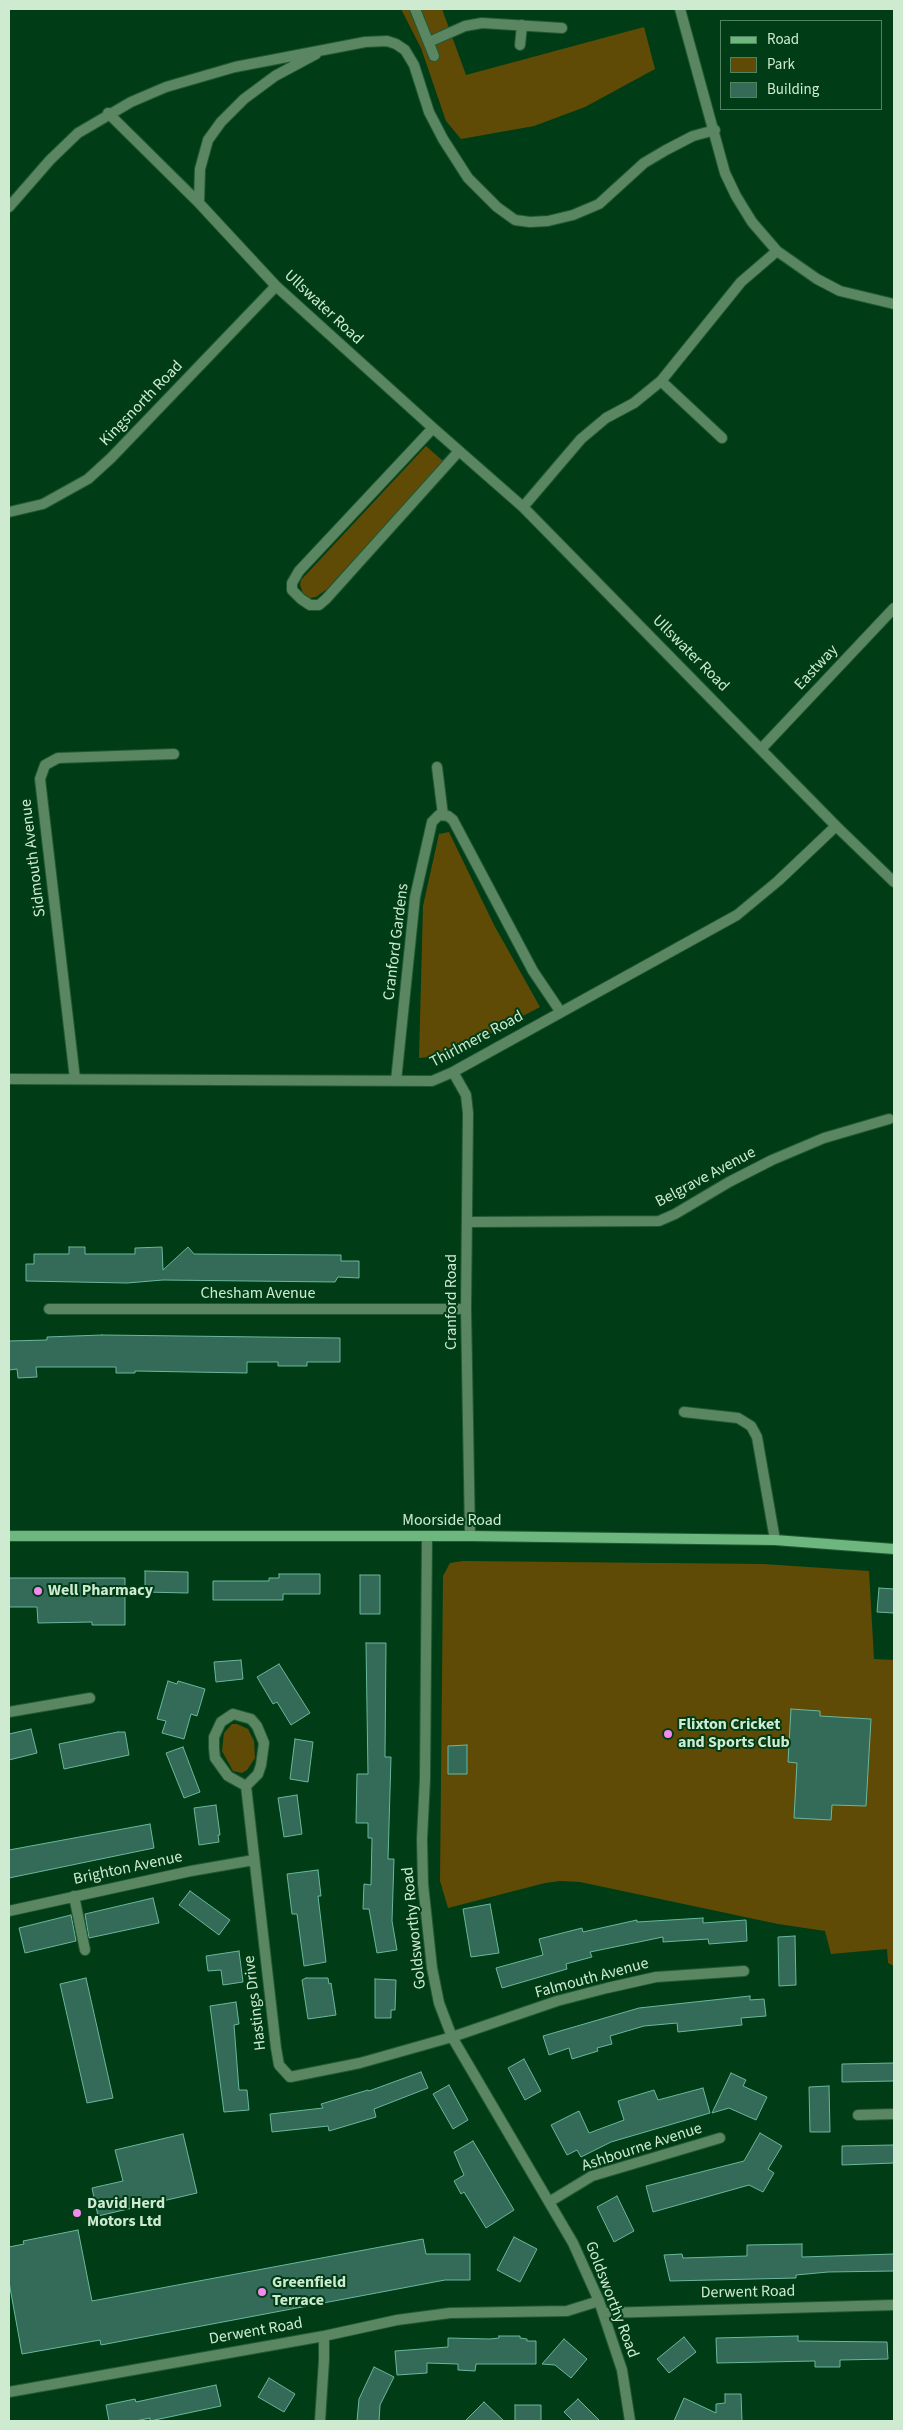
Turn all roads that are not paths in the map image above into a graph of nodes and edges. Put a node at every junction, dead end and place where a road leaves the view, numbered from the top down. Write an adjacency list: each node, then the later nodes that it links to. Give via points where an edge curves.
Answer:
1 (415, 9): 5 (street)
2 (680, 9): 10 (street)
3 (522, 25): 4 (street); 5 (street, via 482,23 465,26); 6 (street)
4 (562, 28)
5 (429, 42): 8 (street)
6 (520, 45)
7 (325, 50): 9 (street, via 227,70 166,88); 10 (street, via 387,41 405,50 414,66 429,112 468,178 515,220 548,221 599,204 644,163 693,136); 11 (street, via 275,76 221,122 208,140 200,169)
8 (434, 56)
9 (108, 114): 11 (street, Ullswater Road); 12 (street, via 78,133)
10 (715, 130): 13 (street, via 725,173 736,196)
11 (199, 203): 14 (street, Ullswater Road)
12 (9, 207)
13 (777, 252): 15 (street, via 840,291); 16 (street, via 741,282)
14 (276, 286): 17 (street, Ullswater Road); 21 (street, Kingsnorth Road, via 88,479 43,504)
15 (894, 304)
16 (661, 381): 18 (street); 20 (street, via 581,438)
17 (433, 428): 19 (street, Ullswater Road); 19 (street, via 299,571 292,590 301,599 319,605 326,599)
18 (722, 438)
19 (459, 451): 20 (street, Ullswater Road)
20 (523, 507): 23 (street, Ullswater Road)
21 (9, 512)
22 (894, 608): 23 (street, Eastway)
23 (762, 748): 27 (street, Ullswater Road)
24 (174, 754): 32 (street, Sidmouth Avenue, via 58,758 45,764 40,780)
25 (437, 767): 26 (street)
26 (443, 815): 29 (street, via 453,820 533,971); 33 (street, Cranford Gardens, via 432,822 415,897)
27 (836, 826): 28 (street, Ullswater Road); 29 (street, Thirlmere Road, via 737,915)
28 (894, 882)
29 (560, 1011): 30 (street, Thirlmere Road)
30 (453, 1072): 33 (street, Thirlmere Road, via 432,1081); 35 (street, Cranford Road, via 466,1094 468,1113)
31 (9, 1079): 32 (street, Thirlmere Road)
32 (75, 1079): 33 (street, Thirlmere Road)
33 (396, 1081)
34 (889, 1119): 35 (street, Belgrave Avenue, via 824,1138 772,1160 659,1221)
35 (468, 1222): 37 (street, Cranford Road)
36 (49, 1309): 37 (street, Chesham Avenue)
37 (466, 1309): 41 (street, Cranford Road)
38 (684, 1412): 42 (street, via 738,1418 751,1426 757,1437)
39 (9, 1536): 40 (street, Moorside Road)
40 (427, 1536): 41 (street, Moorside Road); 52 (street, Goldsworthy Road, via 423,1884 432,1968 439,2002)
41 (470, 1536): 42 (street, Moorside Road)
42 (775, 1540): 43 (street, Moorside Road)
43 (894, 1550)
44 (90, 1698): 45 (street)
45 (9, 1712)
46 (246, 1786): 46 (street, via 228,1776 215,1758 217,1729 233,1714 251,1719 264,1743 258,1774); 47 (street, Hastings Drive)
47 (254, 1860): 48 (street, Brighton Avenue); 52 (street, Hastings Drive, via 276,2048 279,2066 290,2077 360,2063)
48 (74, 1896): 49 (street, Brighton Avenue); 50 (street)
49 (9, 1911)
50 (85, 1950)
51 (744, 1971): 52 (street, Falmouth Avenue, via 656,1977 557,2002)
52 (452, 2037): 56 (street, Goldsworthy Road)
53 (894, 2114): 54 (street)
54 (858, 2115)
55 (720, 2138): 56 (street, Ashbourne Avenue, via 592,2176)
56 (548, 2202): 57 (street, Goldsworthy Road, via 573,2243)
57 (599, 2301): 59 (street, Goldsworthy Road); 60 (street, Derwent Road, via 567,2311 450,2313 397,2320)
58 (894, 2305): 59 (street, Derwent Road)
59 (603, 2313): 63 (street, Goldsworthy Road, via 622,2370)
60 (324, 2336): 61 (street, Derwent Road); 62 (street)
61 (9, 2392)
62 (320, 2421)
63 (630, 2421)

